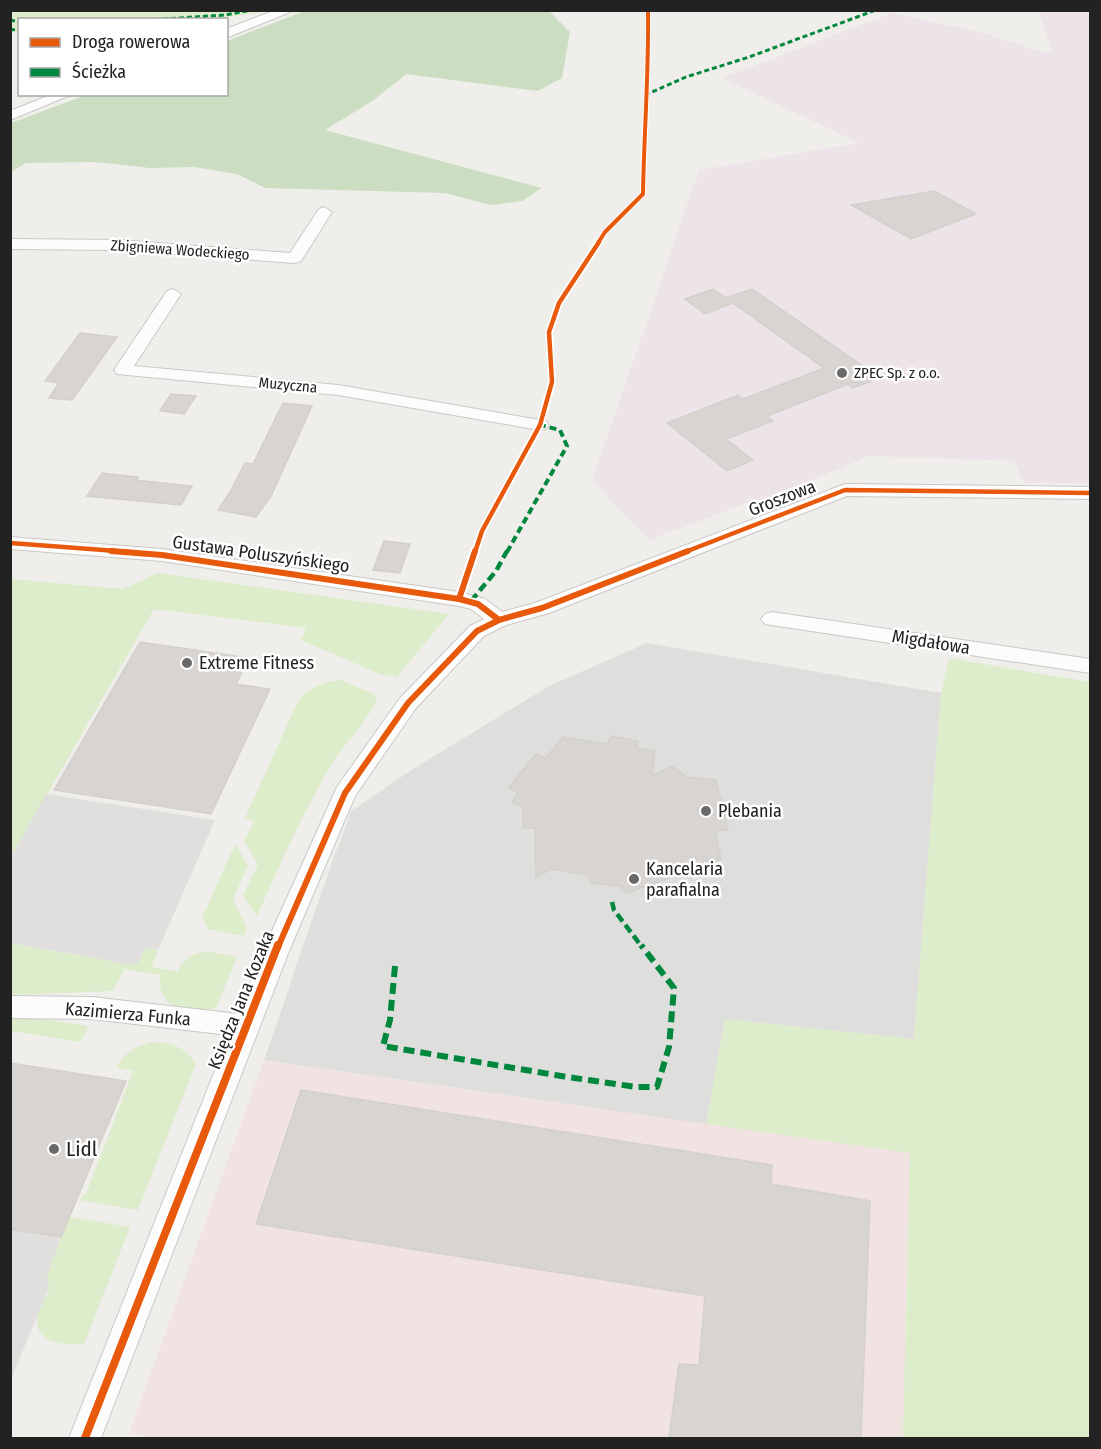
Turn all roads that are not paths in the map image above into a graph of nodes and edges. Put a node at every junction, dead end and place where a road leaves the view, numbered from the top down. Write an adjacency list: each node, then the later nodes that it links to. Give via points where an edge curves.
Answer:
1 (289, 10): 2 (street)
2 (228, 33)
3 (62, 96): 4 (street)
4 (10, 116)
5 (324, 212): 6 (street, Zbigniewa Wodeckiego, via 295,258 120,245)
6 (10, 244)
7 (173, 294): 8 (street, Muzyczna, via 123,370 338,390)
8 (540, 425)
9 (1090, 493): 12 (street, Groszowa, via 845,490 542,608)
10 (10, 543): 12 (street, Gustawa Poluszyńskiego, via 162,555 459,599 478,604)
11 (772, 619): 13 (street, Migdałowa)
12 (499, 620): 15 (street, Księdza Jana Kozaka, via 477,631 408,703 345,793)
13 (1090, 666)
14 (10, 1007): 15 (street, Kazimierza Funka, via 92,1008)
15 (245, 1026): 16 (street, Księdza Jana Kozaka)
16 (85, 1438)

